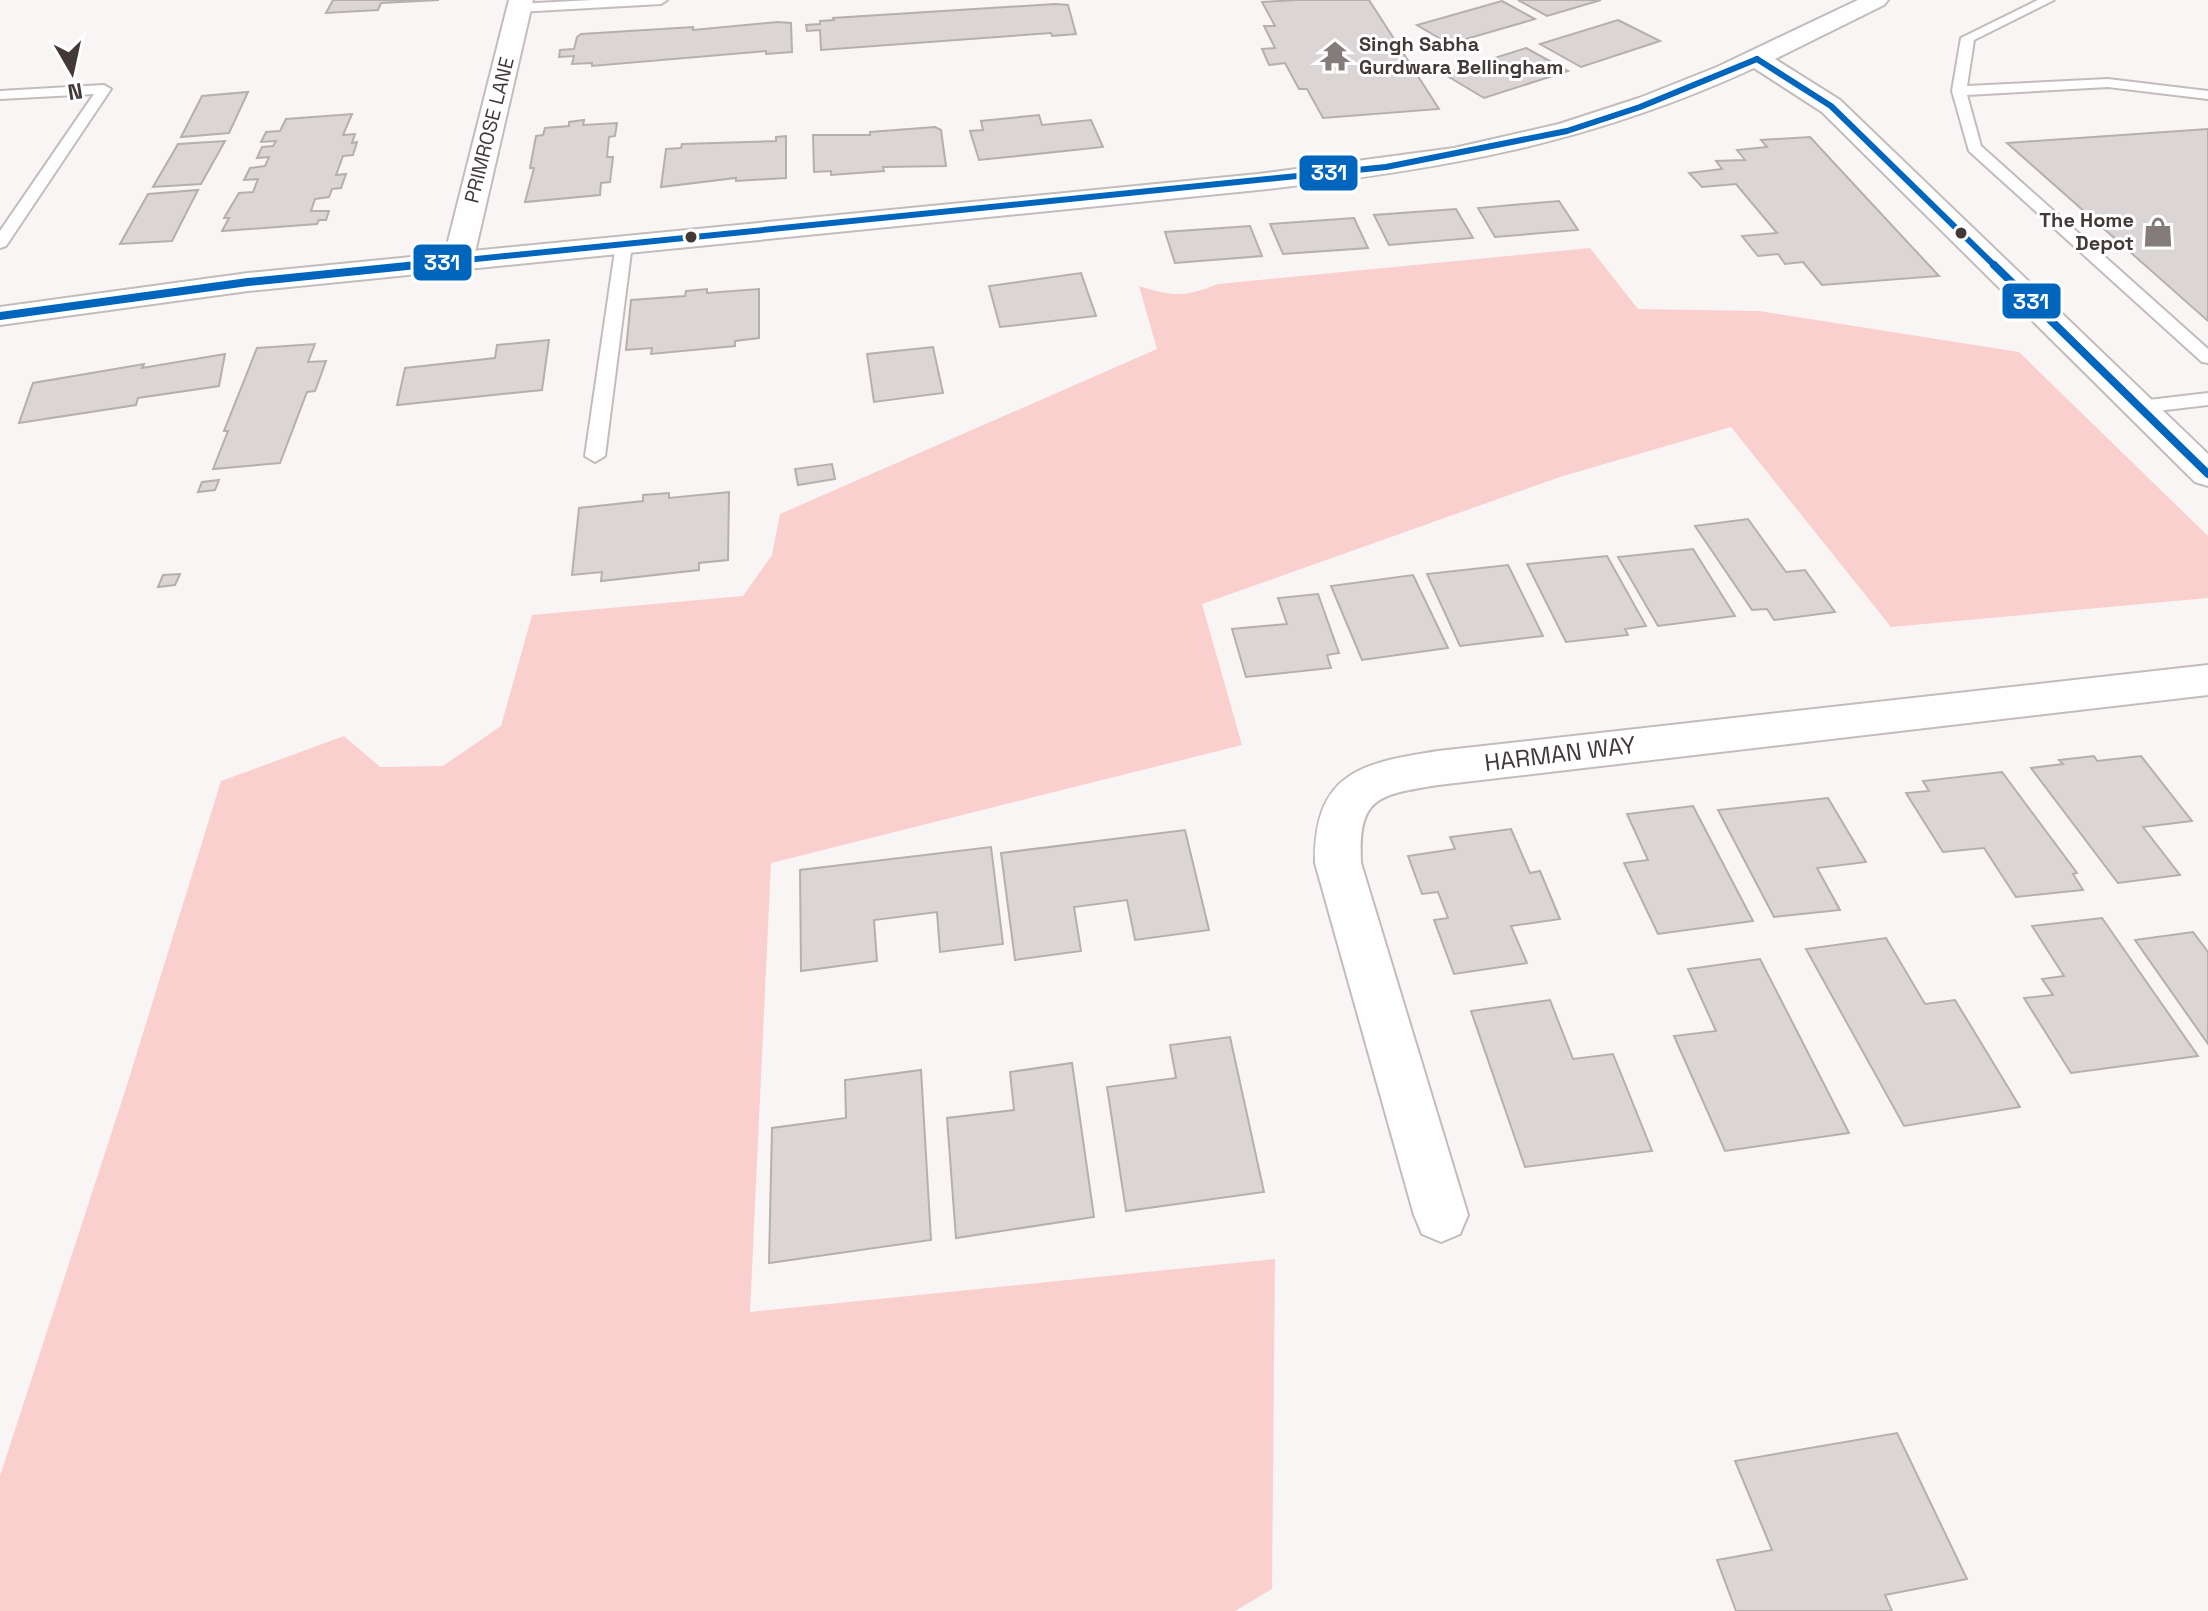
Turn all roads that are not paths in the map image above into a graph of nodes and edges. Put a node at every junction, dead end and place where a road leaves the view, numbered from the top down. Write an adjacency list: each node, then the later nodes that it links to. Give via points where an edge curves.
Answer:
1 (661, 0): 4 (lane)
2 (1876, 0): 5 (street)
3 (2048, 0): 6 (lane, via 1968,38)
4 (520, 4): 11 (street, PRIMROSE LANE)
5 (1757, 59): 10 (street, via 1679,93 1570,130 1449,157 1258,182); 15 (street, via 1831,106)
6 (1959, 91): 8 (lane, via 2108,83); 13 (lane, via 1974,148)
7 (0, 95): 9 (lane, via 104,89)
8 (2208, 95)
9 (0, 243)
10 (624, 244): 11 (street); 16 (lane)
11 (458, 261): 12 (street, via 248,282)
12 (0, 316)
13 (2208, 358)
14 (2208, 399): 15 (lane)
15 (2140, 407): 17 (street)
16 (595, 456)
17 (2208, 474)
18 (2208, 680): 19 (street, HARMAN WAY, via 1438,768 1389,776 1355,793 1338,824 1338,863)
19 (1441, 1215)

